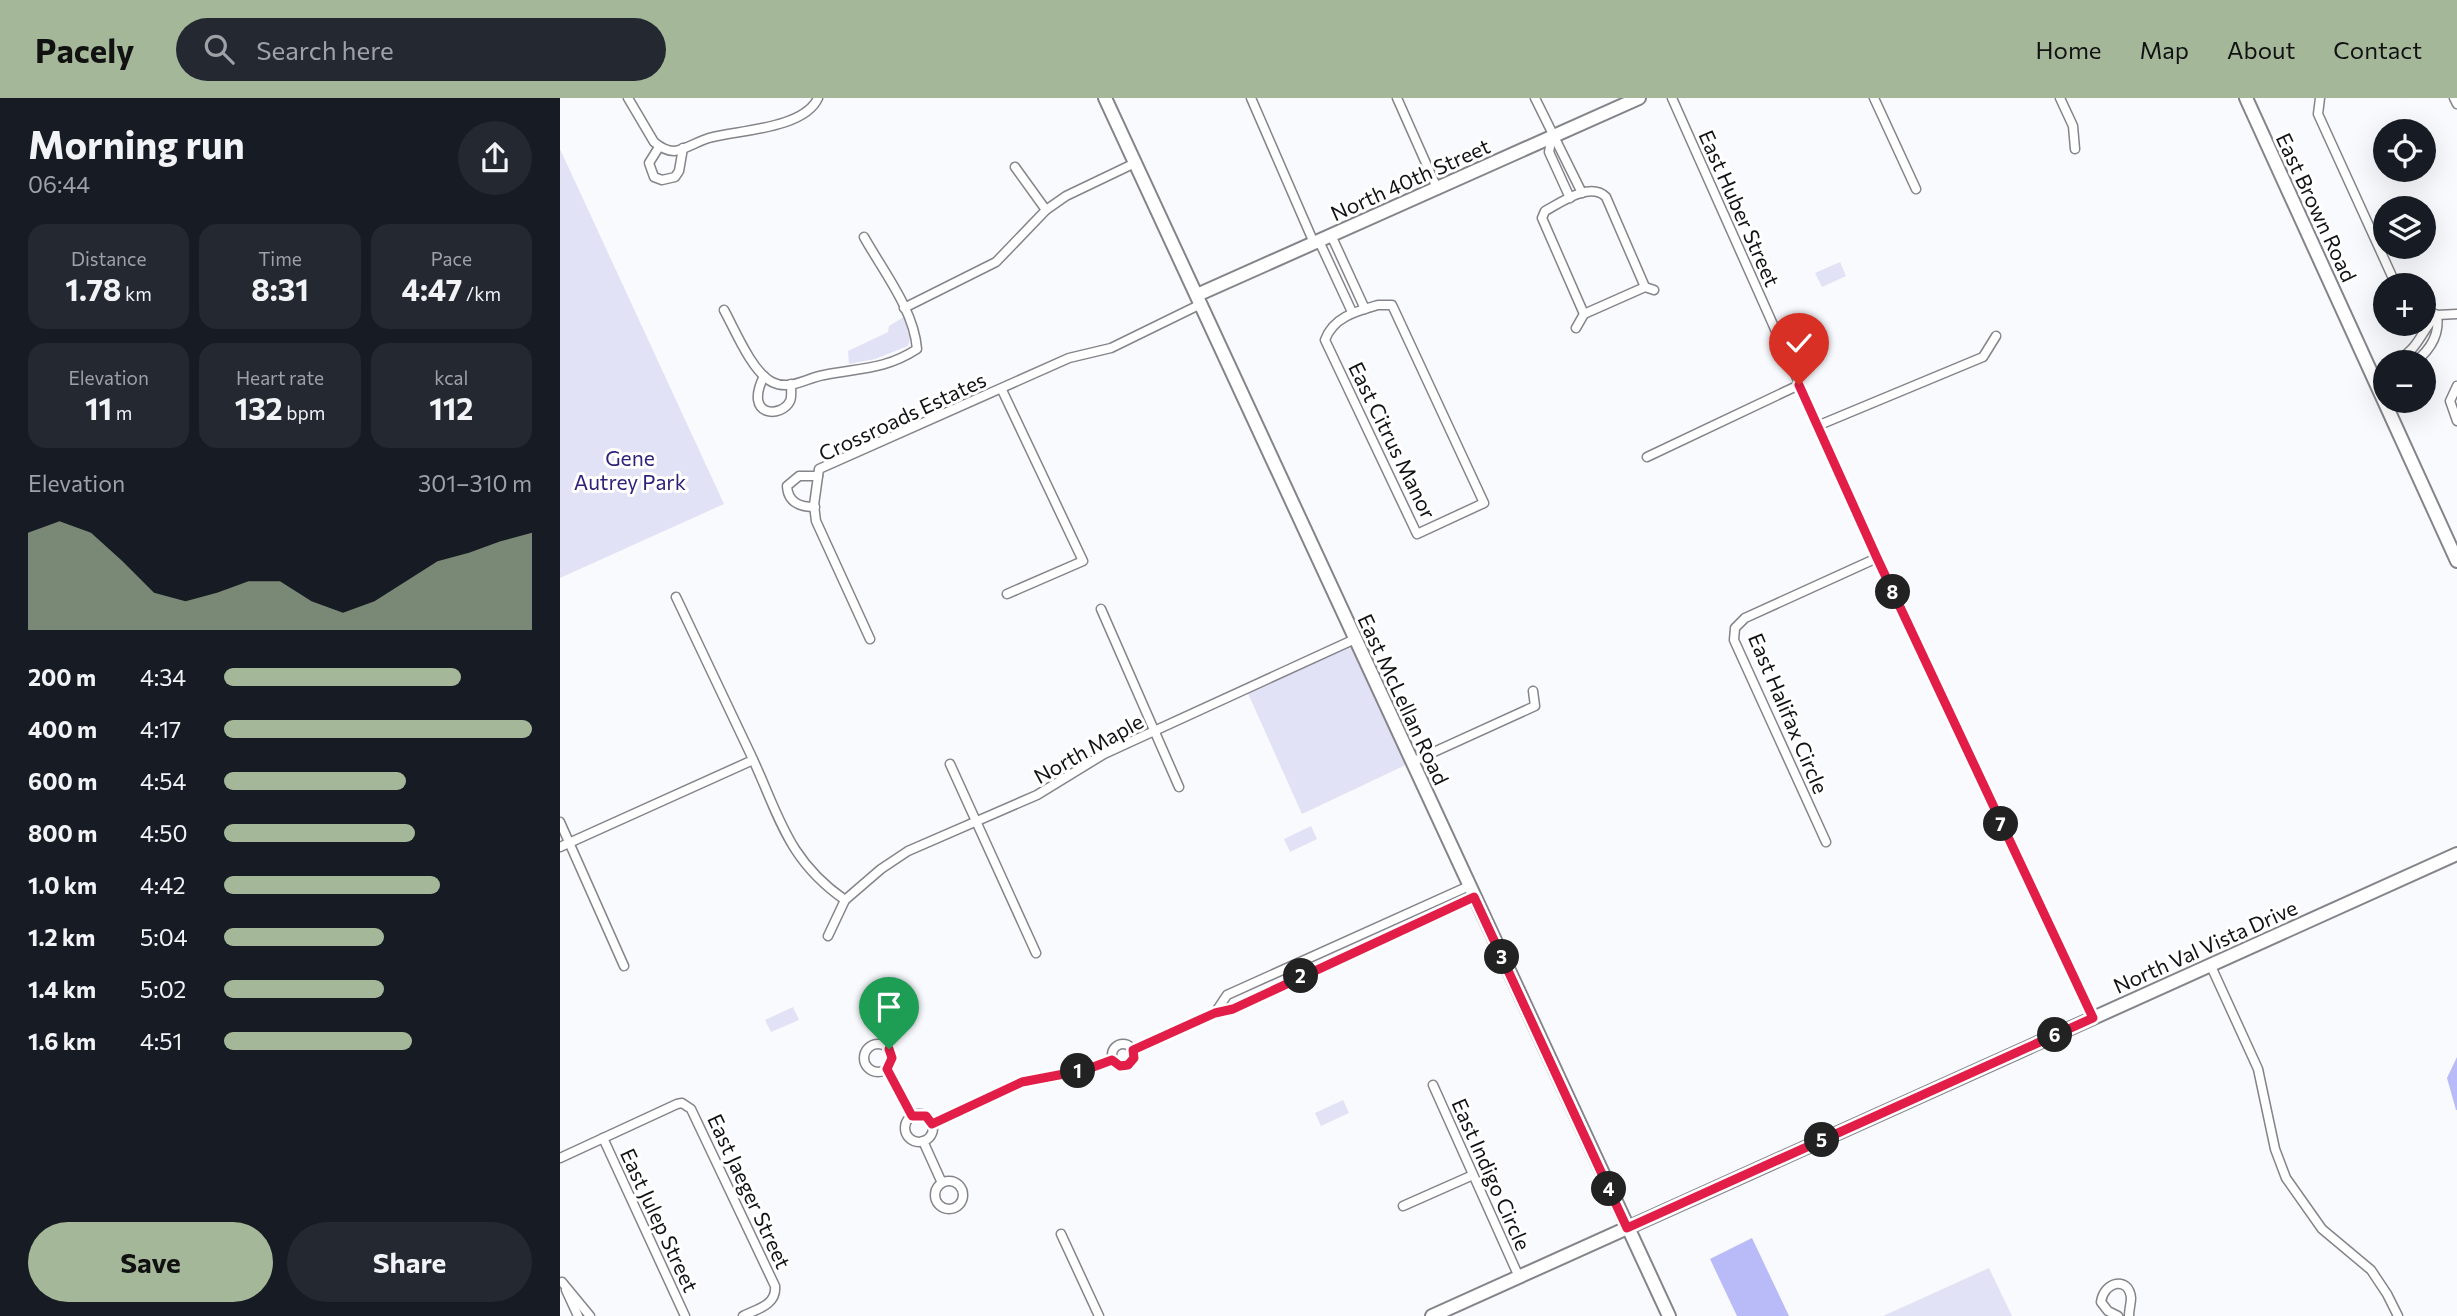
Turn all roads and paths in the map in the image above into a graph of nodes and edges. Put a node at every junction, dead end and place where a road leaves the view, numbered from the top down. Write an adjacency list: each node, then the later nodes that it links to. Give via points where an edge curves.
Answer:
1 (628, 98): 16 (street)
2 (818, 98): 17 (street, via 810,109 785,121)
3 (1105, 98): 19 (street, East McLellan Road)
4 (1251, 98): 29 (street)
5 (1397, 98): 23 (street)
6 (1535, 98): 15 (street)
7 (1639, 98): 15 (street, North 40th Street)
8 (1672, 98): 50 (street, East Huber Street)
9 (1874, 98): 24 (street)
10 (2060, 98): 18 (street, via 2073,126)
11 (2246, 98): 47 (street, East Brown Road)
12 (2320, 98): 30 (street, via 2318,114)
13 (2454, 98): 14 (street)
14 (2457, 104)
15 (1552, 136): 21 (street); 22 (street, via 1549,152); 23 (street, North 40th Street)
16 (659, 147): 17 (street); 17 (street, via 649,163 654,177 662,180 679,171)
17 (683, 148)
18 (2075, 149)
19 (1135, 163): 27 (street); 33 (street, East McLellan Road)
20 (1015, 167): 27 (street)
21 (1574, 173): 22 (street); 25 (street)
22 (1561, 179): 26 (street)
23 (1437, 188): 29 (street, North 40th Street)
24 (1916, 189)
25 (1582, 192): 26 (street); 31 (street, via 1601,193 1610,203)
26 (1570, 198): 38 (street, via 1545,211 1542,224)
27 (1046, 210): 34 (street, via 996,262)
28 (864, 237): 34 (street)
29 (1321, 240): 33 (street, North 40th Street); 35 (street); 37 (street)
30 (2391, 273)
31 (1645, 287): 32 (street); 38 (street)
32 (1654, 290)
33 (1199, 299): 51 (street, Crossroads Estates, via 1111,348 1069,358); 65 (street, East McLellan Road)
34 (904, 308): 49 (street, via 917,349 861,371 836,372)
35 (1365, 309): 37 (street, East Citrus Manor); 37 (street, East Citrus Manor, via 1392,305 1484,503 1417,534 1325,340 1329,328)
36 (724, 310): 48 (street)
37 (1352, 312)
38 (1584, 314): 41 (street)
39 (2457, 314): 40 (street)
40 (2437, 315): 43 (street); 44 (street, via 2439,327)
41 (1576, 328)
42 (1996, 336): 55 (street, via 1983,358)
43 (2420, 342): 44 (street); 45 (street)
44 (2430, 347): 46 (street)
45 (2412, 350)
46 (2427, 350)
47 (2373, 363)
48 (764, 376): 49 (street, via 773,383); 49 (street, via 756,395 761,408 769,411 787,405)
49 (791, 384)
50 (1799, 385): 55 (street, East Huber Street); 56 (street)
51 (1002, 390): 57 (street, Crossroads Estates, via 819,469); 61 (street, Crossroads Estates, via 1083,561)
52 (2454, 390): 54 (street, via 2451,406)
53 (2395, 413): 60 (street, East Brown Road)
54 (2457, 421)
55 (1817, 426): 59 (street, East Huber Street)
56 (1647, 457)
57 (818, 476): 58 (street, Crossroads Estates); 58 (street, Crossroads Estates, via 799,476 788,486 800,507)
58 (815, 507): 64 (street, Crossroads Estates, via 816,521)
59 (1877, 558): 74 (street, East Halifax Circle, via 1745,618 1735,628 1734,640); 93 (street, East Huber Street)
60 (2457, 561)
61 (1007, 594)
62 (676, 597): 68 (street)
63 (1101, 609): 67 (street)
64 (870, 639)
65 (1355, 639): 67 (street, North Maple); 69 (street, East McLellan Road)
66 (1533, 691): 69 (street, via 1535,706)
67 (1155, 731): 71 (street); 72 (street, North Maple, via 1104,754 1037,795)
68 (753, 760): 75 (street); 80 (street, via 787,839 813,875)
69 (1412, 762): 78 (street, East McLellan Road)
70 (950, 764): 72 (street)
71 (1179, 787)
72 (976, 821): 80 (street, North Maple, via 908,851); 87 (street)
73 (560, 822): 75 (street)
74 (1826, 842)
75 (569, 843): 76 (street); 89 (street)
76 (560, 847)
77 (2457, 854): 88 (street, North Val Vista Drive)
78 (1472, 891): 79 (street); 82 (street); 106 (street, East McLellan Road)
79 (1442, 899): 81 (street); 82 (street)
80 (845, 900): 86 (street)
81 (1424, 907): 83 (street); 84 (street)
82 (1446, 910): 83 (street)
83 (1429, 918): 85 (street)
84 (1389, 921): 85 (street); 90 (street)
85 (1394, 934): 91 (street)
86 (828, 936)
87 (1036, 953)
88 (2210, 964): 93 (street, North Val Vista Drive); 119 (street, via 2258,1069 2286,1178 2322,1229 2371,1270)
89 (625, 966)
90 (1270, 974): 91 (street); 92 (street, via 1227,995)
91 (1276, 988): 92 (street)
92 (1215, 1013): 94 (street)
93 (2093, 1018): 106 (street, North Val Vista Drive)
94 (1133, 1050): 95 (street, via 1128,1065); 95 (street, via 1118,1044)
95 (1112, 1060): 99 (street, via 1022,1082)
96 (887, 1069): 98 (street)
97 (1433, 1084): 103 (street, East Indigo Circle)
98 (912, 1116): 99 (street, via 926,1116); 101 (street, via 906,1122 906,1135 912,1141)
99 (932, 1124): 101 (street, via 932,1133)
100 (603, 1138): 102 (street); 112 (street, East Julep Street); 113 (street, East Jaeger Street, via 677,1104 695,1114 775,1286 769,1303)
101 (923, 1141): 104 (street)
102 (560, 1157)
103 (1473, 1175): 105 (street); 108 (street, East Indigo Circle)
104 (942, 1183)
105 (1403, 1206)
106 (1627, 1228): 108 (street, North Val Vista Drive); 116 (street, East McLellan Road)
107 (1061, 1234): 114 (street)
108 (1519, 1277): 115 (street, North Val Vista Drive)
109 (561, 1279): 110 (street); 111 (street)
110 (578, 1316)
111 (590, 1316)
112 (685, 1316)
113 (743, 1316)
114 (1099, 1316)
115 (1432, 1316)
116 (1669, 1316)
117 (2118, 1316): 118 (street, via 2101,1302 2103,1291 2118,1283 2131,1295)
118 (2129, 1316)
119 (2398, 1316)

